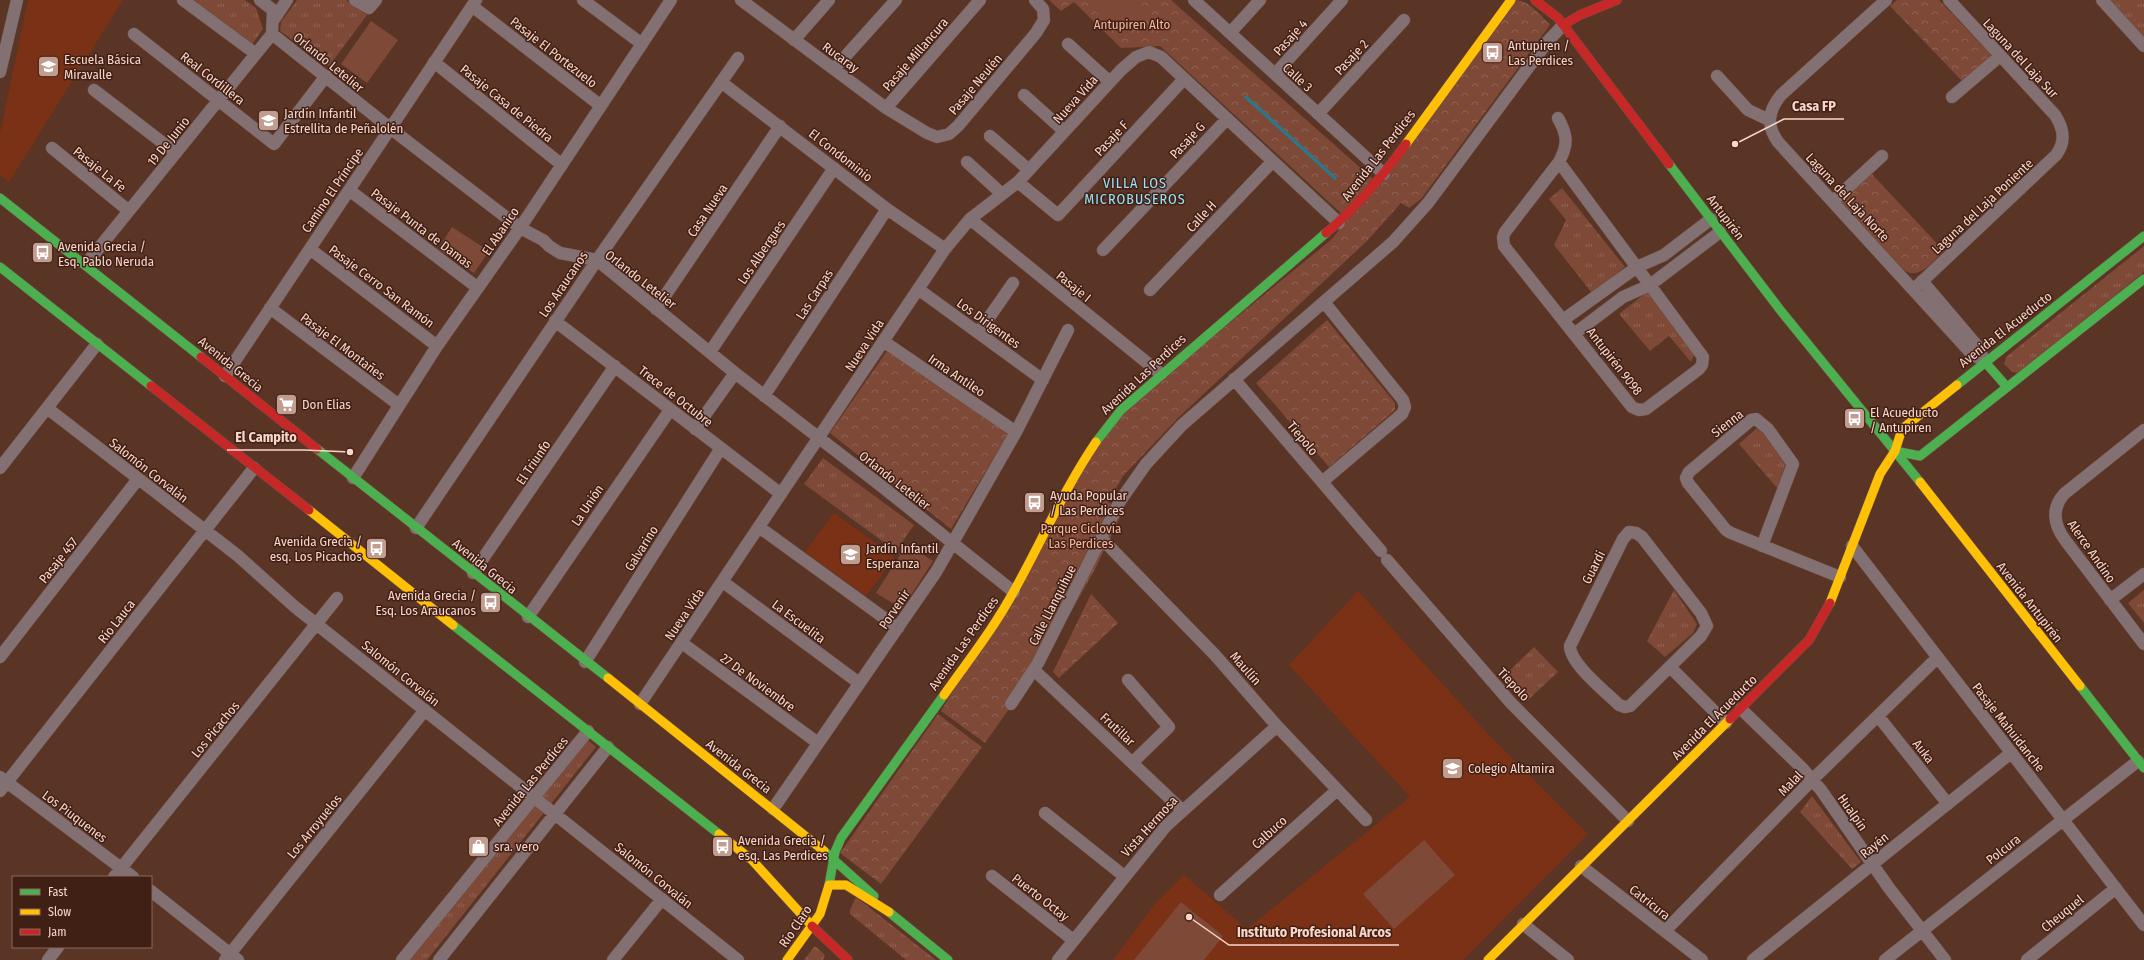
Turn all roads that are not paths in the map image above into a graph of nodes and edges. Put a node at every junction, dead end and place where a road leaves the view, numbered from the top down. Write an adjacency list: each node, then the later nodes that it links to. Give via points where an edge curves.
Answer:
1 (17, 0): 39 (street)
2 (183, 0): 34 (street)
3 (260, 0): 25 (street, via 273,10)
4 (287, 0): 25 (street)
5 (355, 0): 23 (street)
6 (583, 0): 31 (street)
7 (671, 0): 31 (street, El Abanico)
8 (742, 0): 30 (street, Rucaray)
9 (828, 0): 30 (street)
10 (896, 0): 38 (street)
11 (980, 0): 51 (street, Pasaje Millancura)
12 (1035, 0): 59 (street, Pasaje Neulén, via 1043,9 1044,20 1036,33 958,126 949,134 937,137)
13 (1194, 0): 27 (street, Calle 3)
14 (1260, 0): 27 (street)
15 (1342, 0): 40 (street, Pasaje 4)
16 (1511, 0): 71 (street, Avenida Las Perdices)
17 (1535, 0): 26 (street, Antupirén, via 1552,12)
18 (1617, 0): 26 (street)
19 (1886, 0): 55 (street, via 1781,95 1773,106)
20 (1949, 0): 35 (street, Laguna del Laja Sur)
21 (2102, 0): 33 (street)
22 (474, 3): 37 (street, Camino El Príncipe); 50 (street, Pasaje El Portezuelo)
23 (372, 4)
24 (1404, 20): 52 (street, Pasaje 2)
25 (273, 21): 29 (street)
26 (1563, 25): 80 (street, Antupirén); 99 (street, via 1548,41 1418,215 1393,242)
27 (1230, 33): 40 (street, Calle 3)
28 (134, 34): 49 (street, Real Cordillera)
29 (272, 34): 34 (street, 19 De Junio); 41 (street, Orlando Letelier)
30 (794, 40): 38 (street, Rucaray)
31 (642, 44): 50 (street, El Abanico)
32 (1068, 44): 45 (street)
33 (2144, 46)
34 (256, 54): 49 (street, 19 De Junio)
35 (2000, 56): 48 (street); 61 (street, Laguna del Laja Sur, via 2055,115 2061,125)
36 (738, 58): 44 (street, Los Araucanos)
37 (434, 62): 57 (street, Camino El Príncipe); 68 (street, Pasaje Casa de Piedra)
38 (834, 69): 51 (street, Rucaray)
39 (0, 72)
40 (1275, 74): 52 (street, Calle 3)
41 (326, 76): 49 (street, Real Cordillera, via 274,144); 57 (street, Orlando Letelier)
42 (1717, 76): 55 (street, via 1748,110)
43 (1184, 79): 45 (street, Nueva Vida, via 1161,57 1149,52 1136,57); 54 (street); 72 (street, Pasaje F, via 1058,215)
44 (721, 82): 56 (street, El Condominio); 88 (street, Los Araucanos)
45 (1110, 82): 58 (street, Nueva Vida)
46 (94, 90): 63 (street)
47 (1024, 95): 58 (street)
48 (1952, 97)
49 (219, 100): 63 (street, 19 De Junio)
50 (600, 106): 68 (street, El Abanico)
51 (886, 108): 59 (street, Rucaray)
52 (1318, 114): 71 (street, Calle 3)
53 (1558, 118): 67 (street, via 1565,131 1566,149)
54 (1227, 119): 66 (street); 87 (street, Pasaje G)
55 (1769, 120): 76 (street, Laguna del Laja Norte, via 1770,130 1778,142)
56 (780, 126): 69 (street, El Condominio); 101 (street, Casa Nueva)
57 (390, 128): 73 (street, Camino El Príncipe); 82 (street, Orlando Letelier)
58 (1064, 131): 70 (street, Nueva Vida)
59 (926, 134)
60 (990, 136): 70 (street)
61 (2063, 140): 95 (street, Laguna del Laja Poniente, via 2056,155)
62 (52, 148): 78 (street, Pasaje La Fe)
63 (176, 153): 78 (street, 19 De Junio)
64 (1882, 156): 76 (street)
65 (968, 162): 74 (street)
66 (1272, 162): 81 (street); 98 (street, Calle H)
67 (1559, 162): 91 (street); 102 (street, via 1505,232 1502,240 1505,248)
68 (562, 165): 82 (street, El Abanico)
69 (834, 168): 77 (street, El Condominio); 110 (street, Los Albergues)
70 (1029, 170): 72 (street, Nueva Vida)
71 (1384, 174): 81 (street, Avenida Las Perdices, via 1364,199)
72 (1018, 182): 74 (street, Nueva Vida)
73 (349, 190): 85 (street, Camino El Príncipe); 96 (street, Pasaje Punta de Damas)
74 (1002, 194): 79 (street, Nueva Vida)
75 (0, 198): 89 (street, Avenida Grecia)
76 (1833, 201): 95 (street, Laguna del Laja Norte)
77 (887, 209): 86 (street, El Condominio); 119 (street, Las Carpas)
78 (129, 211): 89 (street, 19 De Junio)
79 (970, 219): 86 (street, Nueva Vida); 114 (street, Pasaje I)
80 (1711, 219): 83 (street, Antupirén); 91 (street, via 1664,255)
81 (1339, 223): 114 (street, Avenida Las Perdices)
82 (520, 228): 88 (street, Orlando Letelier, via 543,240 560,253); 96 (street, El Abanico)
83 (1720, 232): 94 (street, Antupirén 9098); 128 (street, Antupirén)
84 (2144, 236): 111 (street, Avenida El Acueducto)
85 (310, 248): 100 (street, Camino El Príncipe); 109 (street, Pasaje Cerro San Ramón)
86 (945, 249): 97 (street, Nueva Vida)
87 (1103, 250)
88 (597, 260): 101 (street, Orlando Letelier); 103 (street, Los Araucanos)
89 (86, 264): 115 (street, Avenida Grecia)
90 (0, 267): 108 (street)
91 (1636, 267): 94 (street); 102 (street)
92 (2144, 279): 118 (street)
93 (1013, 283): 105 (street)
94 (1650, 285): 106 (street, Antupirén 9098, via 1623,297); 106 (street, Antupirén 9098, via 1703,359 1699,369 1646,409 1632,407)
95 (1918, 285): 111 (street, Laguna del Laja Norte, via 1971,353)
96 (478, 288): 109 (street, El Abanico)
97 (918, 289): 105 (street, Los Dirigentes); 107 (street, Nueva Vida)
98 (1150, 290)
99 (1324, 302): 116 (street); 133 (street, via 1403,400 1405,406 1402,414)
100 (270, 308): 115 (street, Camino El Príncipe); 120 (street, Pasaje El Montañes)
101 (656, 309): 110 (street, Orlando Letelier)
102 (1563, 320): 106 (street)
103 (555, 321): 112 (street, Trece de Octubre); 136 (street, Los Araucanos)
104 (1068, 330): 117 (street, Porvenir)
105 (979, 332): 117 (street, Los Dirigentes)
106 (1574, 334)
107 (883, 341): 125 (street, Irma Antileo); 126 (street, Nueva Vida)
108 (97, 344): 121 (street); 130 (street)
109 (437, 346): 120 (street, El Abanico)
110 (710, 352): 113 (street, Orlando Letelier)
111 (1985, 362): 118 (street); 128 (street, Avenida El Acueducto, via 1902,429)
112 (615, 366): 122 (street, Trece de Octubre); 142 (street, El Triunfo)
113 (735, 373): 119 (street, Orlando Letelier); 123 (street)
114 (1161, 374): 146 (street, Avenida Las Perdices, via 1121,410 1088,450)
115 (225, 376): 131 (street, Avenida Grecia)
116 (1234, 379): 133 (street, Tiepolo); 138 (street, Calle Llanquihue, via 1169,437 1146,464 1124,494)
117 (1043, 380): 125 (street, Porvenir)
118 (2007, 387): 128 (street, via 1920,456)
119 (764, 396): 126 (street, Orlando Letelier)
120 (399, 406): 131 (street, El Abanico)
121 (47, 408): 129 (street); 132 (street, Salomón Corvalán)
122 (670, 410): 123 (street, Trece de Octubre); 149 (street, La Unión)
123 (695, 429): 127 (street, Trece de Octubre)
124 (2144, 430): 148 (street, Alerce Andino, via 2070,489 2060,499 2055,512 2056,524 2062,535)
125 (1016, 432): 139 (street, Porvenir)
126 (820, 439): 134 (street, Nueva Vida); 139 (street, Orlando Letelier)
127 (721, 448): 134 (street, Trece de Octubre); 156 (street, Galvarino)
128 (1895, 451): 141 (street, Avenida El Acueducto, via 1880,474); 173 (street, Avenida Antupirén)
129 (0, 468)
130 (254, 468): 137 (street, Río Lauca); 168 (street)
131 (353, 478): 136 (street, Avenida Grecia)
132 (138, 480): 137 (street, Salomón Corvalán); 154 (street, Pasaje 457)
133 (1322, 482): 185 (street, Tiepolo, via 1511,703)
134 (781, 494): 135 (street, Nueva Vida)
135 (759, 527): 145 (street, Nueva Vida); 151 (street)
136 (416, 528): 142 (street, Avenida Grecia)
137 (205, 531): 150 (street, Salomón Corvalán); 175 (street, Río Lauca)
138 (1101, 538): 158 (street, Calle Llanquihue); 167 (street, Maullín, via 1220,659)
139 (952, 543): 146 (street, Orlando Letelier); 151 (street, Porvenir, via 936,572)
140 (1762, 546): 140 (street, Sienna, via 1726,530 1686,478 1689,472 1751,420 1756,419 1768,429 1793,464); 144 (street, Sienna)
141 (1852, 546): 144 (street, Avenida El Acueducto); 155 (street, Pasaje Mahuidanche)
142 (473, 573): 149 (street, Avenida Grecia)
143 (2144, 574): 148 (street)
144 (1840, 577): 163 (street, Avenida El Acueducto, via 1816,632)
145 (723, 582): 152 (street, Nueva Vida); 160 (street, La Escuelita)
146 (1014, 592): 186 (street, Avenida Las Perdices, via 996,622 848,826 838,844)
147 (337, 598): 150 (street, Los Picachos)
148 (2110, 600): 153 (street, Alerce Andino)
149 (528, 617): 156 (street, Avenida Grecia)
150 (317, 624): 164 (street, Salomón Corvalán); 189 (street, Los Picachos)
151 (898, 628): 160 (street, Porvenir)
152 (682, 643): 161 (street, Nueva Vida); 169 (street, 27 De Noviembre)
153 (2144, 644)
154 (0, 657)
155 (1937, 658): 165 (street, Malal); 171 (street, Pasaje Mahuidanche)
156 (585, 662): 161 (street, Avenida Grecia)
157 (1670, 666): 157 (street, Guardi, via 1630,706 1624,707 1575,661 1570,651 1572,641 1623,538 1629,532 1642,537 1705,619 1706,629 1701,636); 166 (street)
158 (1034, 670): 162 (street, Calle Llanquihue); 172 (street, Frutillar)
159 (1128, 680): 172 (street, via 1169,727)
160 (859, 683): 169 (street, Porvenir)
161 (640, 704): 179 (street, Avenida Grecia)
162 (1011, 704)
163 (1741, 709): 166 (street, Avenida El Acueducto); 174 (street, Hualpín)
164 (425, 710): 177 (street, Salomón Corvalán); 206 (street, Los Arroyuelos)
165 (1878, 716): 174 (street, Malal); 178 (street, Auka)
166 (1726, 723): 185 (street, Avenida El Acueducto)
167 (1277, 726): 176 (street, Maullín); 180 (street, Vista Hermosa)
168 (588, 731): 170 (street); 177 (street, Avenida Las Perdices)
169 (818, 743): 179 (street, Porvenir)
170 (608, 747): 182 (street); 201 (street, via 752,860)
171 (2011, 753): 178 (street, Rayén); 184 (street, Pasaje Mahuidanche)
172 (1133, 762): 180 (street, Frutillar)
173 (2141, 764): 184 (street, Polcura)
174 (1812, 780): 187 (street, Hualpín); 203 (street, Malal)
175 (2, 784): 189 (street, Los Piuquenes)
176 (1337, 790): 183 (street, Maullín); 196 (street, Calbuco)
177 (534, 797): 182 (street, Salomón Corvalán); 208 (street, Avenida Las Perdices)
178 (1948, 804): 187 (street, Rayén)
179 (772, 809): 186 (street, Avenida Grecia)
180 (1182, 810): 192 (street, Vista Hermosa)
181 (1045, 813): 192 (street)
182 (555, 814): 197 (street, Salomón Corvalán); 209 (street)
183 (1366, 820)
184 (2063, 820): 194 (street, Pasaje Mahuidanche); 202 (street, Polcura)
185 (1628, 821): 188 (street, Avenida El Acueducto)
186 (834, 859): 193 (street, Río Claro); 198 (street, Avenida Grecia)
187 (1873, 864): 202 (street, Hualpín); 219 (street, Rayén)
188 (1581, 866): 199 (street, Avenida El Acueducto); 203 (street, Catricura)
189 (118, 872): 190 (street, Los Piuquenes)
190 (130, 876)
191 (992, 876): 204 (street, Puerto Octay)
192 (1124, 876): 204 (street, Vista Hermosa)
193 (829, 885): 198 (street, via 846,885); 201 (street, Río Claro, via 823,908)
194 (2116, 888): 200 (street, Pasaje Mahuidanche); 222 (street, Cheuquel)
195 (152, 892): 206 (street)
196 (1220, 895)
197 (662, 899): 210 (street); 211 (street, Salomón Corvalán)
198 (898, 918): 214 (street, Avenida Grecia)
199 (1523, 924): 216 (street, Avenida El Acueducto); 217 (street)
200 (2144, 925)
201 (812, 926): 212 (street, Río Claro); 213 (street)
202 (1922, 930): 220 (street, Polcura); 221 (street, Hualpín)
203 (1665, 931): 218 (street, Catricura)
204 (1073, 940): 215 (street, Vista Hermosa)
205 (57, 948): 207 (street)
206 (231, 958)
207 (48, 960)
208 (402, 960)
209 (439, 960)
210 (613, 960)
211 (738, 960)
212 (788, 960)
213 (848, 960)
214 (948, 960)
215 (1058, 960)
216 (1488, 960)
217 (1568, 960)
218 (1702, 960)
219 (1754, 960)
220 (1885, 960)
221 (1945, 960)
222 (2027, 960)

